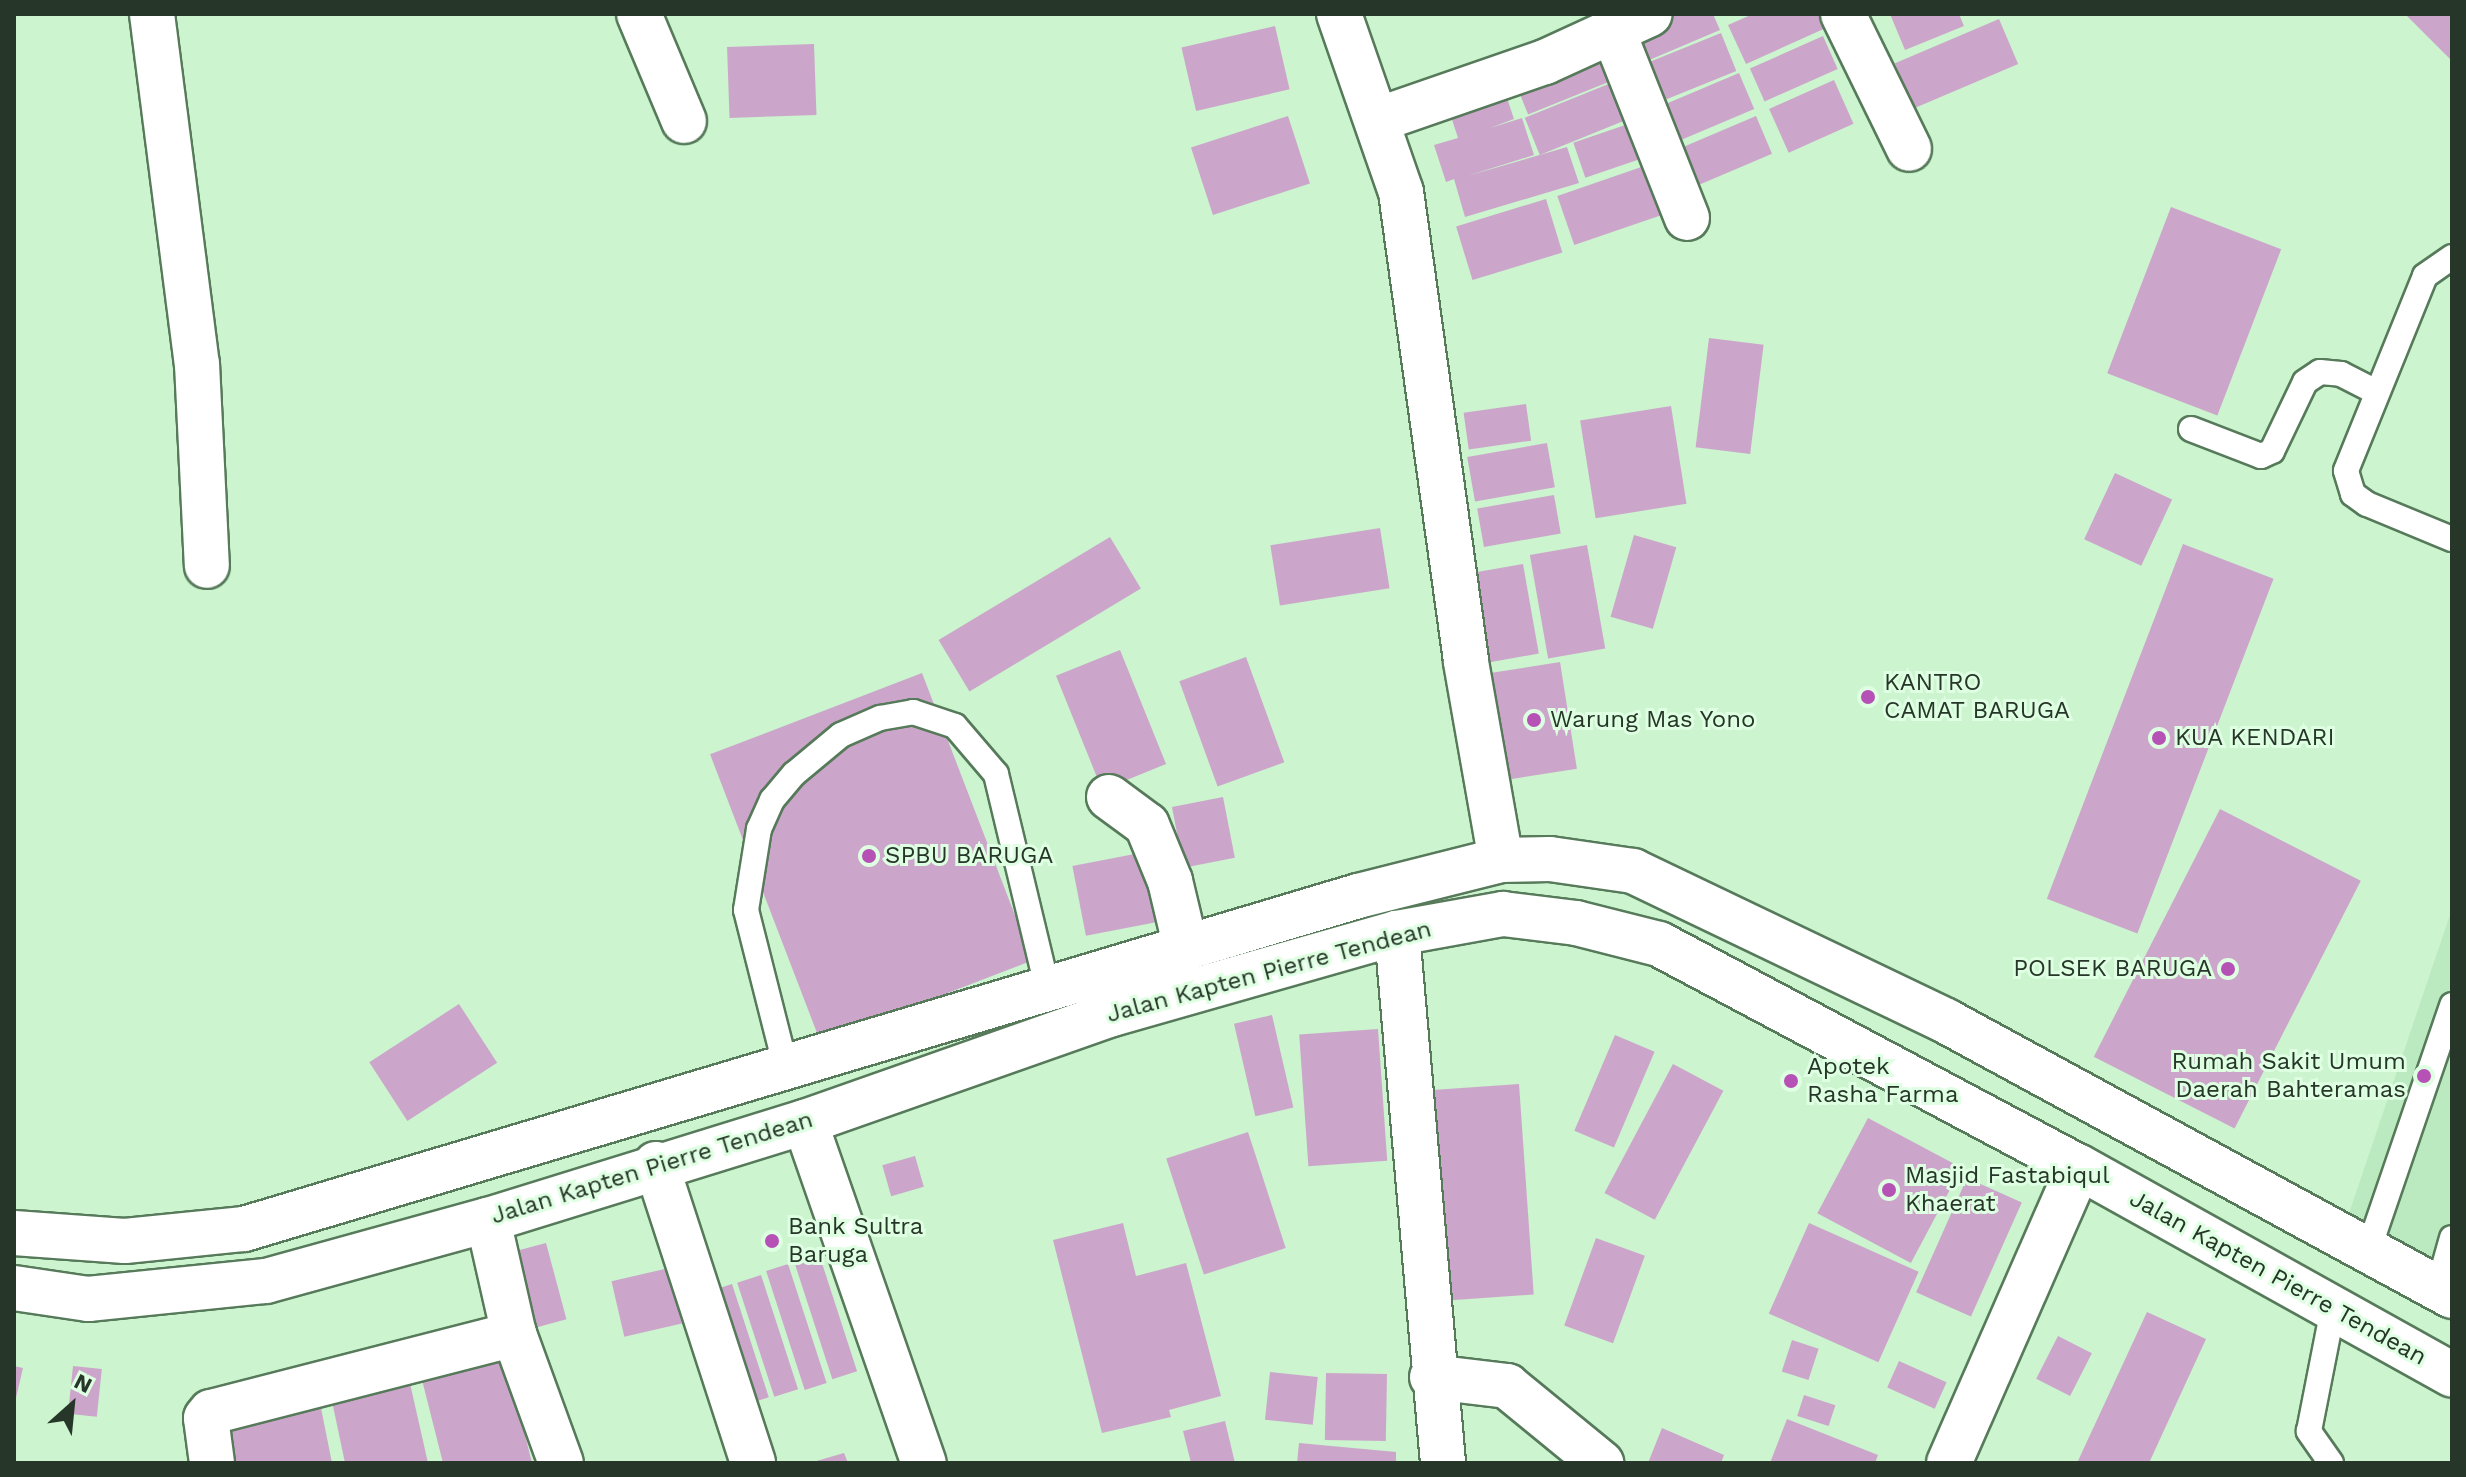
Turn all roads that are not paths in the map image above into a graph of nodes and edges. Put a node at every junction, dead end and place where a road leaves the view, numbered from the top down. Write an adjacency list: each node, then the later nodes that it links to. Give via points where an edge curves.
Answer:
1 (152, 14): 14 (main road, via 197,364)
2 (639, 14): 7 (main road)
3 (1339, 14): 6 (main road)
4 (1843, 14): 8 (main road)
5 (1632, 23): 6 (main road, via 1545,62); 9 (main road)
6 (1380, 119): 16 (main road, via 1401,192 1466,662)
7 (684, 121)
8 (1909, 149)
9 (1687, 218)
10 (2452, 257): 11 (lane, via 2425,276)
11 (2376, 392): 12 (lane, via 2330,370 2313,376 2272,451 2261,456); 13 (lane, via 2346,471 2353,494)
12 (2191, 429)
13 (2452, 539)
14 (207, 566)
15 (1109, 797): 18 (main road, via 1147,825 1170,881)
16 (1501, 860): 18 (main road, Jalan Kapten Pierre Tendean); 30 (main road, Jalan Kapten Pierre Tendean, via 1550,859 1633,871 1946,1021)
17 (1397, 933): 23 (main road, Jalan Kapten Pierre Tendean, via 1112,1014); 26 (main road, Jalan Kapten Pierre Tendean, via 1503,914 1576,923 1659,944); 36 (main road)
18 (1186, 948): 19 (main road, Jalan Kapten Pierre Tendean)
19 (1047, 986): 21 (main road, Jalan Kapten Pierre Tendean); 22 (lane, via 996,774 955,726 913,712 880,718 841,735 794,774 772,800 759,829 746,910)
20 (2452, 1005): 30 (lane)
21 (886, 1036): 22 (main road, Jalan Kapten Pierre Tendean); 23 (main road)
22 (786, 1068): 28 (main road, Jalan Kapten Pierre Tendean, via 244,1229 125,1241)
23 (904, 1083): 24 (main road, Jalan Kapten Pierre Tendean)
24 (805, 1122): 25 (main road, Jalan Kapten Pierre Tendean); 40 (main road)
25 (656, 1164): 27 (main road, Jalan Kapten Pierre Tendean); 39 (main road)
26 (2079, 1167): 32 (main road, Jalan Kapten Pierre Tendean); 43 (main road)
27 (488, 1220): 31 (main road, Jalan Kapten Pierre Tendean, via 266,1281 88,1299); 33 (main road)
28 (14, 1233)
29 (2452, 1238): 30 (lane)
30 (2416, 1276): 34 (main road)
31 (14, 1288)
32 (2333, 1309): 34 (main road, Jalan Kapten Pierre Tendean); 44 (lane, via 2309,1431)
33 (514, 1334): 37 (main road, via 211,1412 206,1418); 38 (main road)
34 (2379, 1335): 35 (main road, Jalan Kapten Pierre Tendean)
35 (2452, 1375)
36 (1432, 1377): 41 (main road); 42 (main road, via 1507,1386)
37 (212, 1463)
38 (561, 1463)
39 (753, 1463)
40 (924, 1463)
41 (1443, 1463)
42 (1601, 1463)
43 (1949, 1463)
44 (2331, 1463)

